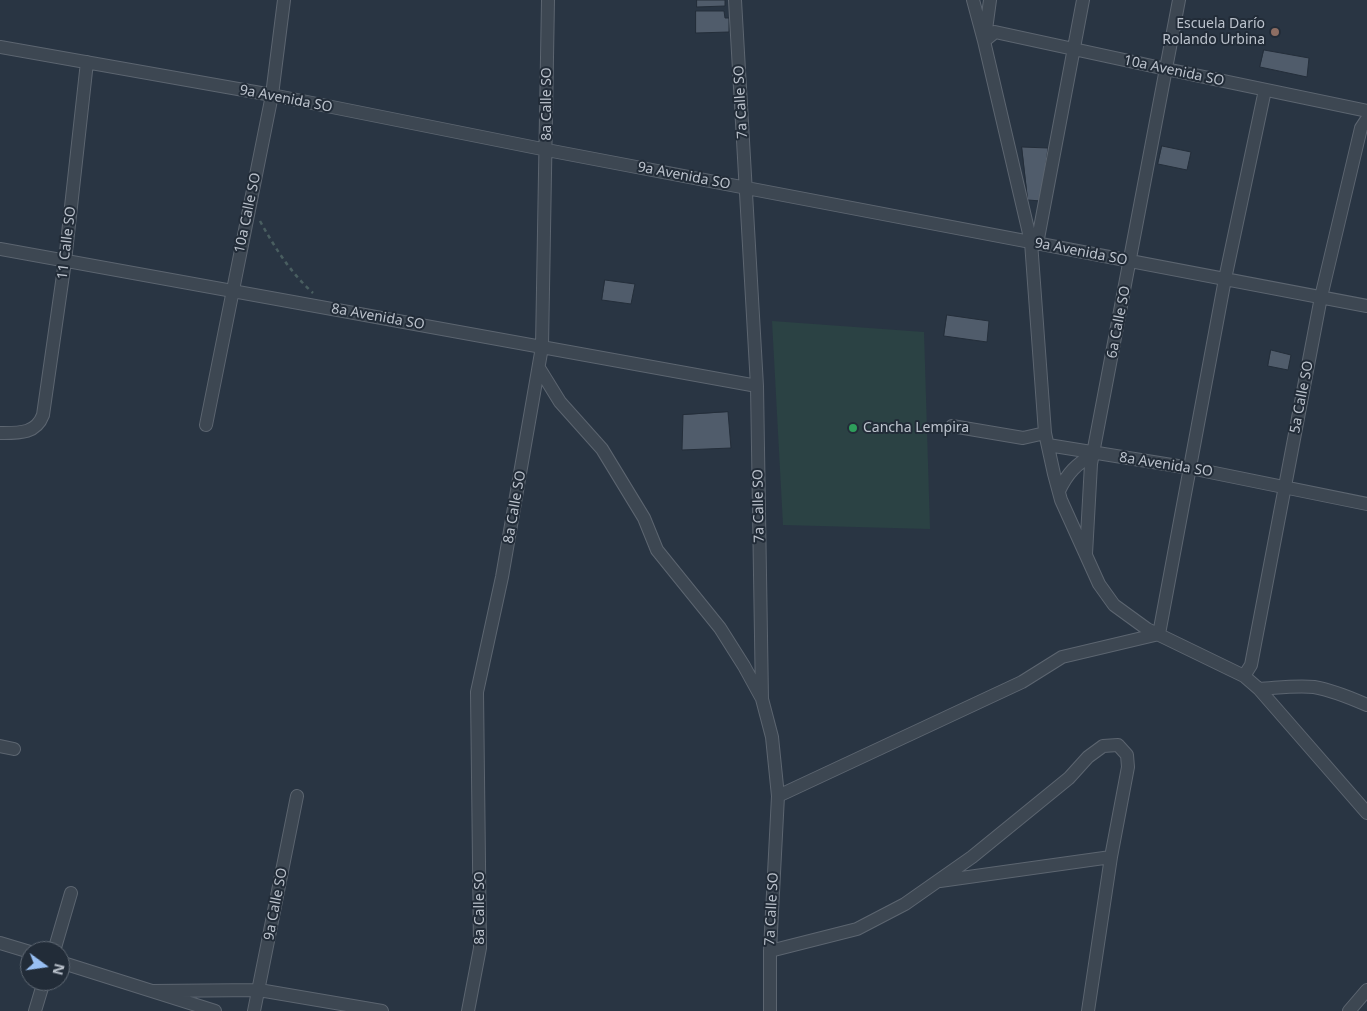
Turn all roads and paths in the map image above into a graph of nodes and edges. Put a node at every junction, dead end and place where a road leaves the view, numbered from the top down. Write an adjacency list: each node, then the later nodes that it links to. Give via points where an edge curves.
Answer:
1 (284, 0): 14 (street, 10a Calle SO)
2 (548, 0): 17 (street, 8a Calle SO)
3 (735, 0): 18 (street, 7a Calle SO)
4 (973, 0): 8 (street)
5 (990, 0): 8 (street)
6 (1083, 0): 10 (street)
7 (1179, 0): 12 (street, 6a Calle SO)
8 (984, 41): 10 (street, 10a Avenida SO, via 995,32); 20 (street)
9 (0, 47): 11 (street, 9a Avenida SO)
10 (1074, 49): 12 (street, 10a Avenida SO); 20 (street)
11 (87, 62): 14 (street, 9a Avenida SO); 22 (street, 11 Calle SO)
12 (1166, 70): 13 (street, 10a Avenida SO); 23 (street, 6a Calle SO)
13 (1264, 90): 15 (street, 10a Avenida SO); 24 (street)
14 (272, 96): 17 (street, 9a Avenida SO); 19 (street, 10a Calle SO)
15 (1367, 111)
16 (1367, 119): 26 (street, 5a Calle SO, via 1360,128)
17 (547, 150): 18 (street, 9a Avenida SO); 29 (street, 8a Calle SO)
18 (747, 188): 20 (street, 9a Avenida SO); 31 (street, 7a Calle SO)
19 (250, 203): 25 (street, 10a Calle SO); 28 (path, via 298,279)
20 (1034, 243): 23 (street, 9a Avenida SO); 35 (street)
21 (0, 249): 22 (street, 8a Avenida SO)
22 (65, 260): 25 (street, 8a Avenida SO); 34 (street, 11 Calle SO, via 46,404 40,424 26,432)
23 (1130, 261): 24 (street, 9a Avenida SO); 36 (street, 6a Calle SO)
24 (1225, 279): 26 (street, 9a Avenida SO); 37 (street)
25 (232, 291): 28 (street, 8a Avenida SO); 32 (street, 10a Calle SO)
26 (1321, 298): 27 (street, 9a Avenida SO); 38 (street, 5a Calle SO)
27 (1367, 306)
28 (331, 309): 29 (street, 8a Avenida SO)
29 (542, 347): 30 (street, 8a Calle SO); 31 (street, 8a Avenida SO)
30 (539, 368): 45 (street, via 560,402 602,449 644,518 657,550 720,628); 68 (street, 8a Calle SO, via 502,577 477,692 480,948)
31 (757, 386): 45 (street, 7a Calle SO)
32 (206, 426)
33 (952, 426): 35 (street, 8a Avenida SO)
34 (0, 433)
35 (1047, 439): 36 (street, 8a Avenida SO); 39 (street)
36 (1094, 453): 37 (street, 8a Avenida SO); 39 (street, via 1075,466); 41 (street, 6a Calle SO)
37 (1190, 468): 38 (street, 8a Avenida SO); 42 (street)
38 (1285, 487): 40 (street, 8a Avenida SO); 43 (street, 5a Calle SO, via 1250,665)
39 (1059, 491): 41 (street)
40 (1367, 504)
41 (1086, 557): 42 (street, via 1114,605)
42 (1159, 634): 43 (street); 50 (street, via 1062,657 1022,682)
43 (1244, 676): 44 (street)
44 (1259, 689): 46 (street, via 1315,687); 51 (street)
45 (762, 699): 50 (street, 7a Calle SO, via 772,737)
46 (1367, 705)
47 (0, 746): 48 (street)
48 (14, 749)
49 (296, 796): 60 (street, 9a Calle SO)
50 (778, 796): 58 (street, 7a Calle SO)
51 (1367, 814)
52 (1111, 857): 53 (street); 53 (street, via 1128,767 1127,755 1118,745 1103,746 1088,757 1069,778); 70 (street)
53 (937, 881): 58 (street, via 905,904 856,929)
54 (71, 893): 55 (street)
55 (57, 941)
56 (0, 943): 57 (street)
57 (20, 949)
58 (770, 951): 69 (street, 7a Calle SO)
59 (70, 965): 63 (street)
60 (259, 990): 63 (street); 66 (street, 9a Calle SO); 67 (street)
61 (1367, 990): 71 (street)
62 (41, 991): 64 (street)
63 (152, 991): 65 (street)
64 (35, 1011)
65 (215, 1011)
66 (254, 1011)
67 (382, 1011)
68 (468, 1011)
69 (770, 1011)
70 (1088, 1011)
71 (1349, 1011)

